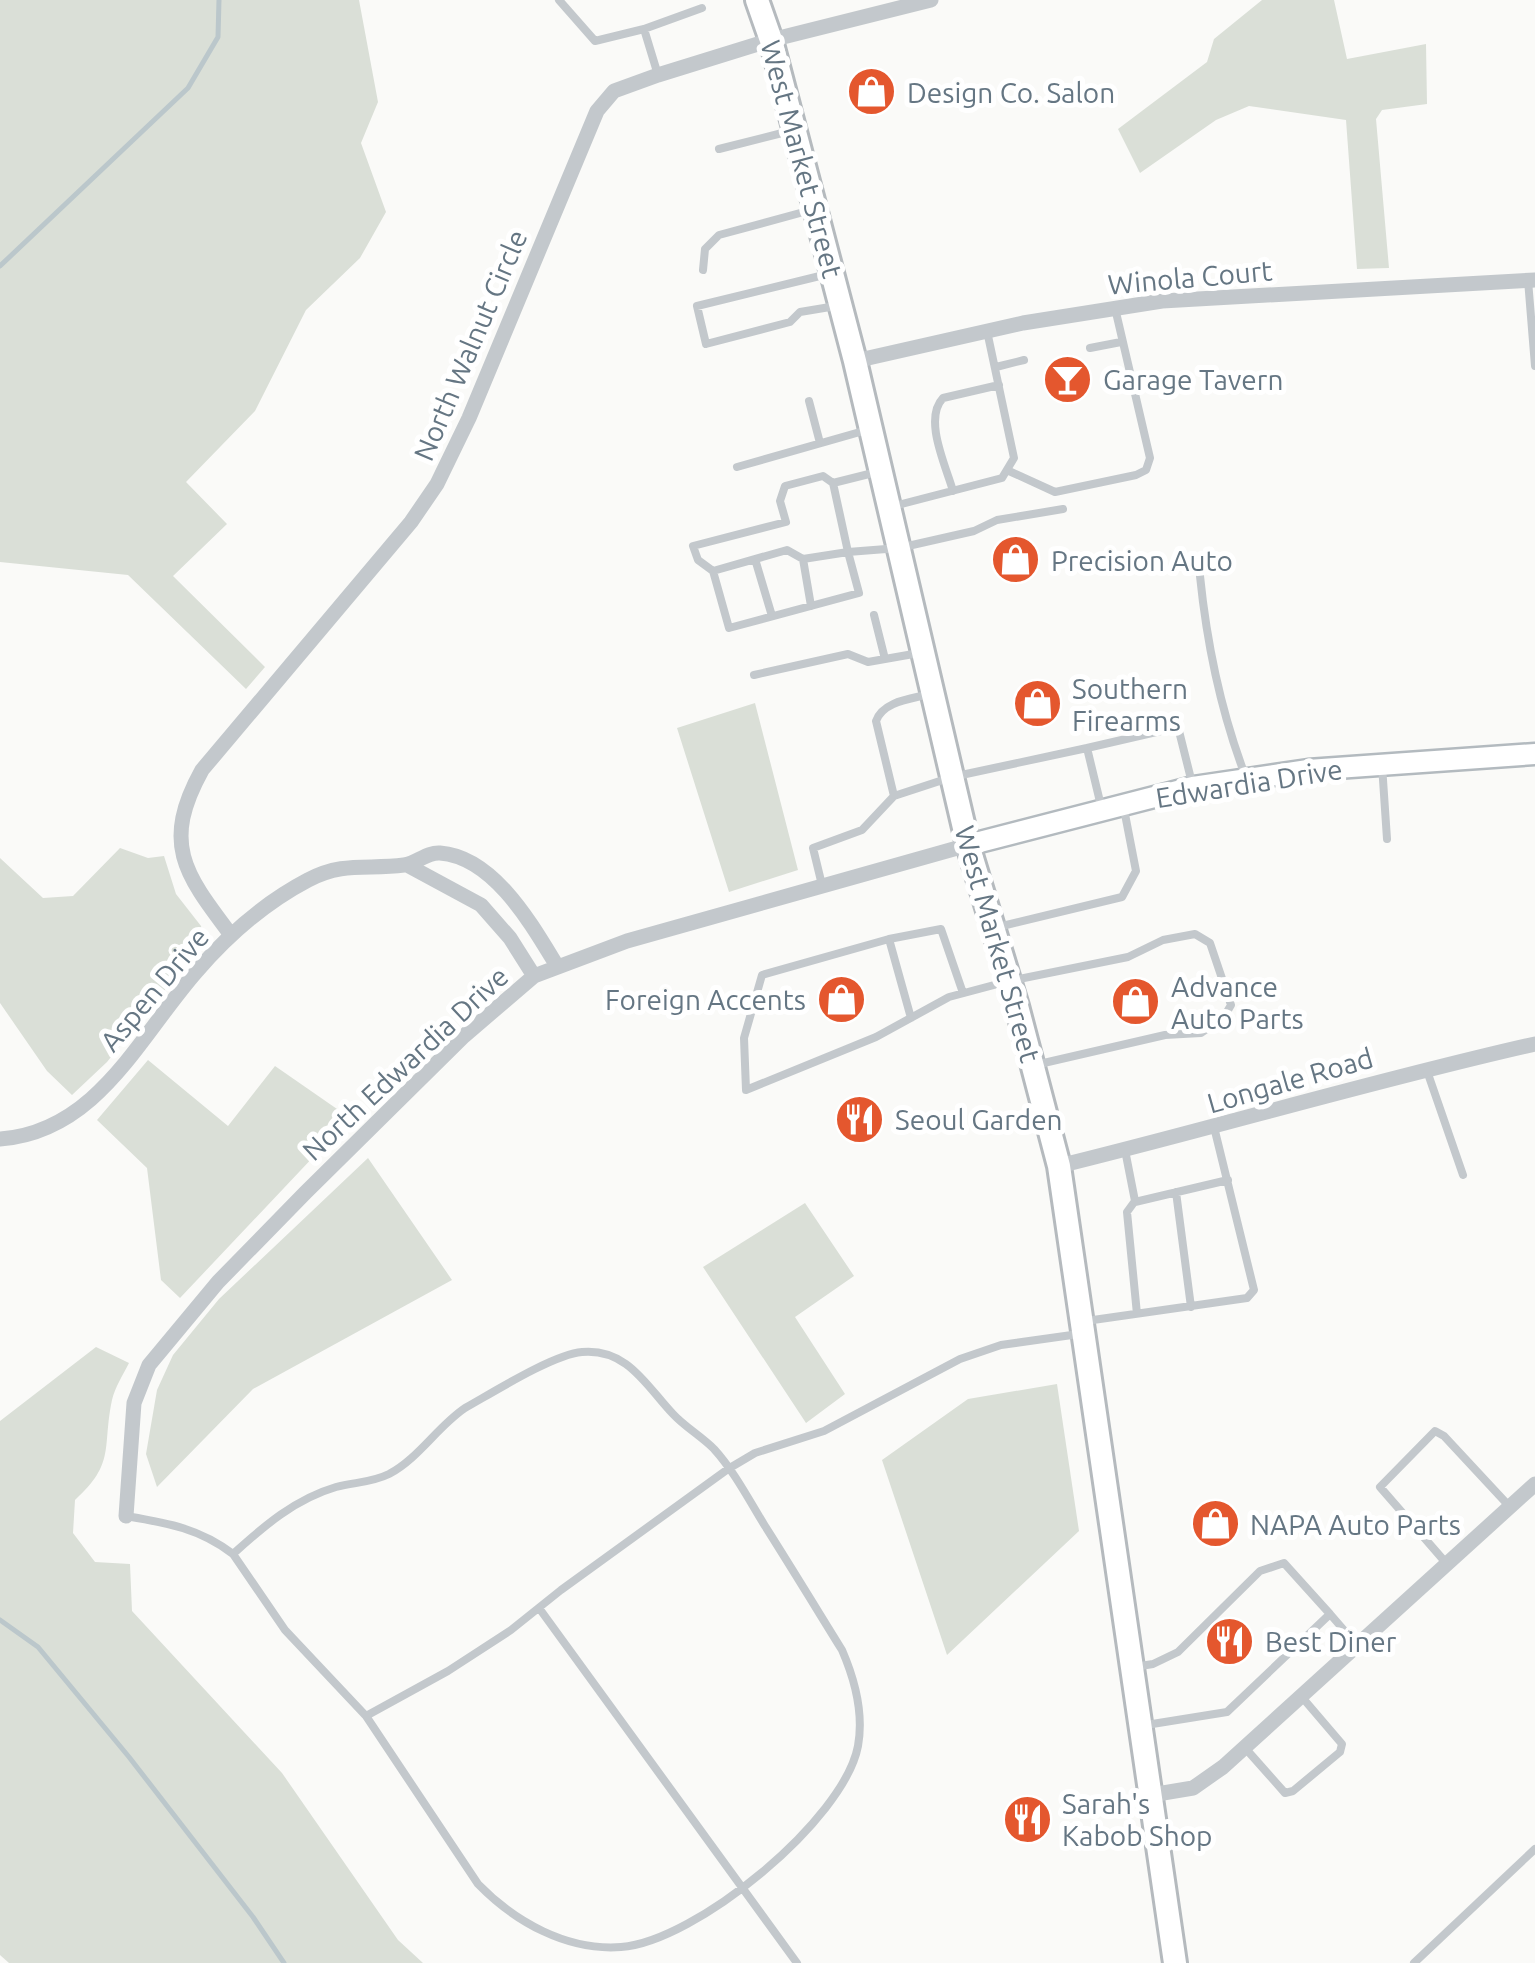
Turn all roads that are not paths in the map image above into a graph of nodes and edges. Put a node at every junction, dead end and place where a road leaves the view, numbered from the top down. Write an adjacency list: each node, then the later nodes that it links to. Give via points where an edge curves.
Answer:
1 (559, 0): 5 (lane, via 596,42)
2 (757, 0): 6 (main road, West Market Street)
3 (931, 0): 6 (street, North Walnut Circle)
4 (702, 8): 5 (lane)
5 (644, 30): 7 (lane)
6 (771, 40): 7 (street, North Walnut Circle); 8 (main road, West Market Street)
7 (658, 75): 60 (street, North Walnut Circle, via 614,92 596,111 436,484 193,786 179,839 194,886)
8 (795, 130): 9 (lane); 10 (main road, West Market Street)
9 (720, 149)
10 (816, 208): 11 (lane, via 720,234 705,249); 12 (main road, West Market Street)
11 (703, 270)
12 (832, 273): 14 (main road, West Market Street); 14 (lane, via 697,306 706,344)
13 (1532, 280): 15 (street, Winola Court); 21 (lane)
14 (840, 305): 20 (main road, West Market Street)
15 (1115, 308): 16 (street, Winola Court); 17 (lane)
16 (987, 331): 20 (street, Winola Court); 22 (lane)
17 (1122, 342): 18 (lane); 29 (lane, via 1150,458 1146,470 1055,492)
18 (1090, 348)
19 (1024, 360): 22 (lane)
20 (855, 361): 25 (main road, West Market Street)
21 (1535, 366)
22 (996, 367): 23 (lane)
23 (1000, 385): 29 (lane, via 1014,458); 31 (lane, via 937,404 934,421)
24 (809, 401): 26 (lane)
25 (871, 428): 26 (lane); 28 (main road, West Market Street)
26 (820, 443): 27 (lane)
27 (736, 467)
28 (881, 471): 30 (lane); 32 (main road, West Market Street)
29 (1009, 471): 31 (lane)
30 (832, 483): 35 (lane); 38 (lane, via 823,476 785,486 780,501 786,522 693,546 698,560)
31 (953, 491): 32 (lane)
32 (889, 507): 34 (main road, West Market Street)
33 (1063, 510): 34 (lane)
34 (899, 548): 35 (lane); 43 (main road, West Market Street)
35 (848, 552): 37 (lane); 40 (lane, via 859,593)
36 (755, 559): 37 (lane, via 787,550); 38 (lane); 42 (lane)
37 (803, 559): 40 (lane)
38 (713, 570): 42 (lane, via 729,628)
39 (1200, 576): 51 (lane, via 1210,660)
40 (811, 606): 42 (lane)
41 (874, 614): 44 (lane)
42 (772, 616)
43 (923, 652): 44 (lane); 46 (main road, West Market Street)
44 (886, 659): 45 (lane, via 868,662 848,654)
45 (754, 675)
46 (933, 693): 50 (main road, West Market Street); 53 (lane, via 879,712)
47 (1088, 748): 50 (lane); 52 (lane, via 1178,727); 54 (lane)
48 (1535, 754): 49 (main road, Edwardia Drive)
49 (1382, 765): 51 (main road, Edwardia Drive); 55 (lane)
50 (952, 777): 53 (lane); 56 (main road, West Market Street)
51 (1246, 779): 52 (main road, Edwardia Drive)
52 (1193, 787): 54 (main road, Edwardia Drive)
53 (894, 796): 58 (lane, via 862,830 814,848)
54 (1113, 807): 56 (main road, Edwardia Drive); 59 (lane, via 1136,871 1122,897)
55 (1387, 840)
56 (968, 844): 58 (street, North Edwardia Drive); 59 (main road, West Market Street)
57 (407, 865): 60 (street, Aspen Drive, via 328,871); 62 (street, Aspen Drive, via 436,852 480,870 519,906); 63 (street, Aspen Drive, via 481,905)
58 (822, 884): 62 (street, North Edwardia Drive)
59 (993, 928): 64 (main road, West Market Street)
60 (231, 936): 71 (street, Aspen Drive, via 94,1099 60,1124)
61 (888, 939): 65 (lane, via 941,929); 66 (lane); 66 (lane, via 762,975 744,1038 746,1090)
62 (556, 966): 63 (street, North Edwardia Drive)
63 (534, 976): 84 (street, North Edwardia Drive, via 305,1193 149,1365 134,1403)
64 (1009, 980): 65 (lane); 68 (main road, West Market Street); 68 (lane, via 1128,958 1163,940 1195,934 1210,943 1231,1005 1200,1033)
65 (962, 993): 66 (lane)
66 (911, 1018)
67 (1535, 1044): 69 (street, Longale Road)
68 (1032, 1066): 73 (main road, West Market Street)
69 (1426, 1068): 70 (street, Longale Road); 74 (lane)
70 (1214, 1127): 72 (street, Longale Road); 75 (lane)
71 (0, 1139)
72 (1125, 1150): 73 (street, Longale Road); 77 (lane)
73 (1059, 1166): 80 (main road, West Market Street)
74 (1464, 1175)
75 (1228, 1180): 76 (lane); 78 (lane, via 1254,1290 1247,1298)
76 (1176, 1192): 77 (lane); 78 (lane)
77 (1135, 1202): 79 (lane, via 1128,1212)
78 (1192, 1307): 79 (lane)
79 (1138, 1314): 80 (lane)
80 (1083, 1328): 81 (lane, via 960,1358 824,1432); 90 (main road, West Market Street)
81 (728, 1468): 85 (lane, via 634,1369 583,1352 464,1408 392,1472 300,1501); 87 (lane); 97 (lane, via 842,1650 860,1724 850,1772 822,1815)
82 (1535, 1484): 83 (street)
83 (1510, 1507): 86 (street); 86 (lane, via 1435,1432 1380,1488)
84 (126, 1516): 85 (lane, via 194,1530)
85 (232, 1554): 92 (lane, via 285,1630)
86 (1446, 1564): 89 (street)
87 (539, 1608): 92 (lane, via 448,1671); 97 (lane)
88 (1330, 1614): 89 (lane); 90 (lane, via 1284,1563 1260,1571 1178,1652); 93 (lane, via 1227,1712)
89 (1357, 1645): 91 (street)
90 (1132, 1668): 93 (main road, West Market Street)
91 (1301, 1696): 94 (street); 94 (lane, via 1342,1744 1340,1752 1294,1792 1284,1793)
92 (366, 1716): 97 (lane, via 478,1884 498,1904 553,1936 595,1946 638,1943 677,1930)
93 (1141, 1726): 95 (main road, West Market Street)
94 (1244, 1747): 95 (street, via 1192,1788)
95 (1152, 1795): 99 (main road, West Market Street)
96 (1535, 1850): 100 (lane)
97 (742, 1885): 98 (lane)
98 (797, 1963)
99 (1175, 1963)
100 (1414, 1963)

